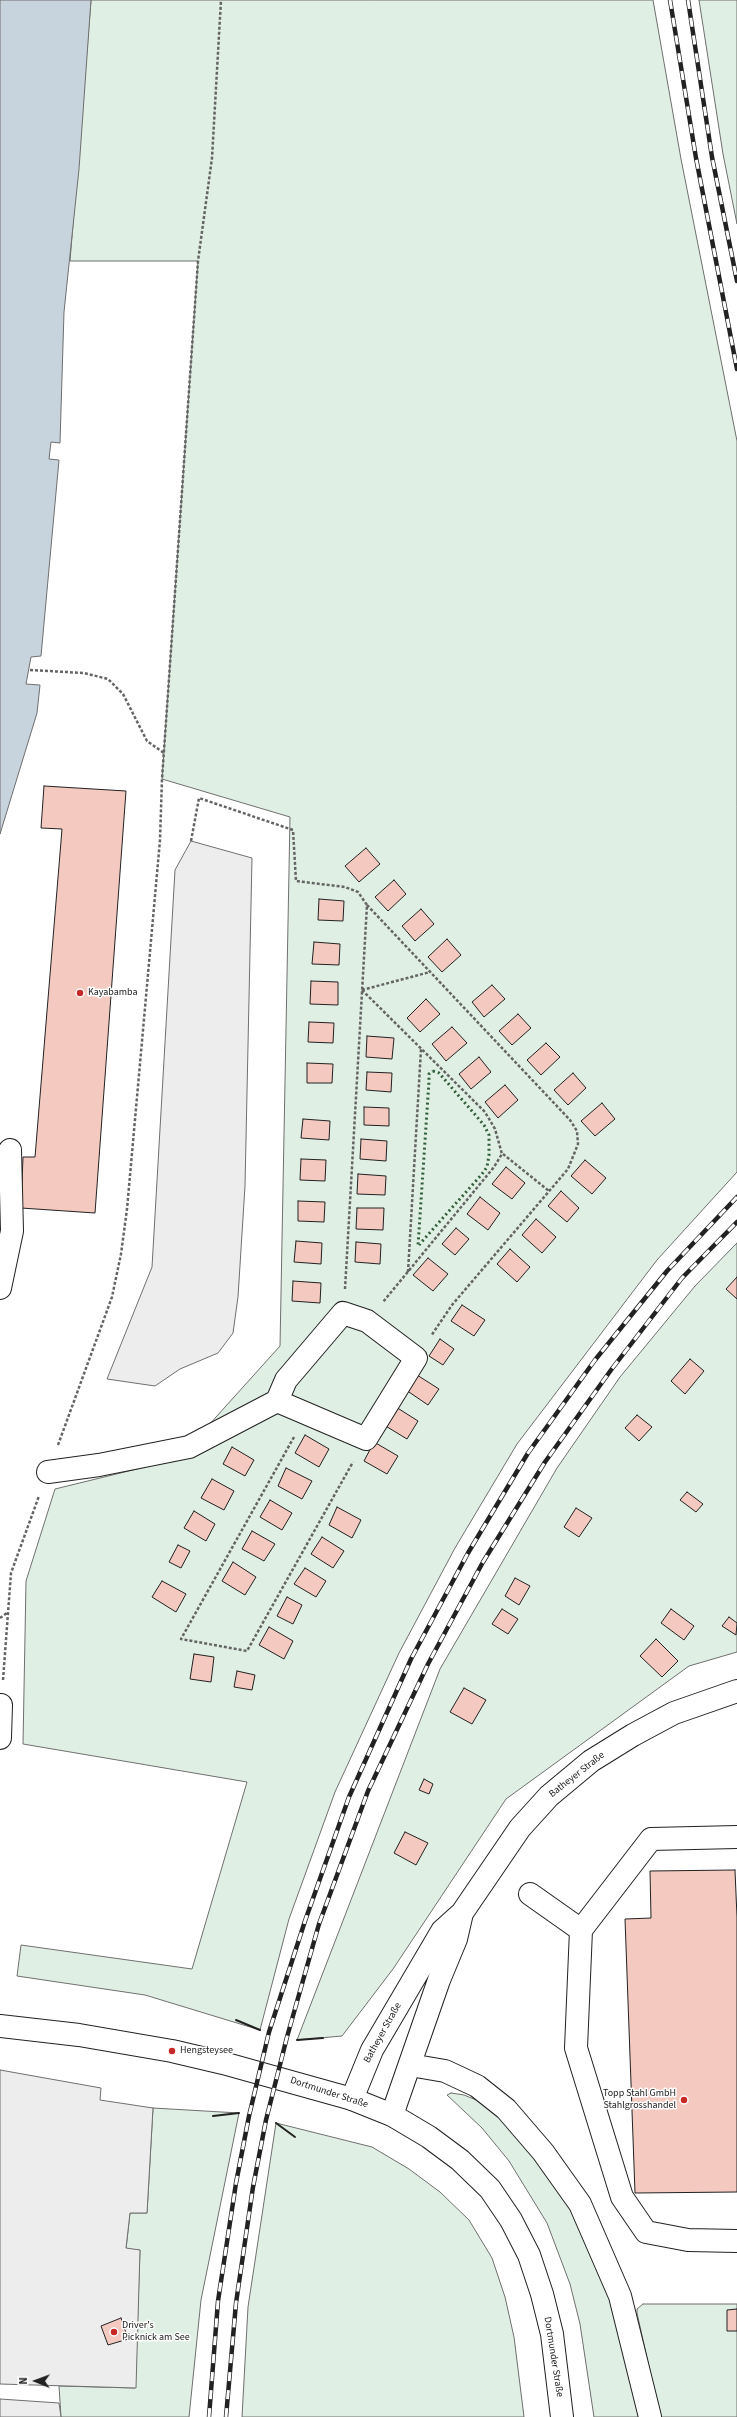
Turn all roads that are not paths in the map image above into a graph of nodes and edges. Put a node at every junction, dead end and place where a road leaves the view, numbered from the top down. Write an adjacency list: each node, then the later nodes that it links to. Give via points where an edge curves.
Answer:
1 (10, 1150): 2 (street, via 12,1231)
2 (0, 1288)
3 (277, 1401): 3 (street, via 366,1439 416,1358 368,1321 343,1313 286,1380); 4 (street, via 189,1447 99,1465)
4 (48, 1472)
5 (737, 1691): 10 (street, Batheyer Straße, via 674,1713 591,1761 550,1796 520,1828)
6 (1, 1705): 7 (street)
7 (0, 1738)
8 (737, 1837): 11 (street, via 651,1839)
9 (530, 1894): 11 (street)
10 (462, 1913): 13 (street, Batheyer Straße, via 456,1940 439,1980); 14 (street, Batheyer Straße, via 442,1931 411,1983 372,2050)
11 (581, 1930): 16 (street, via 576,2048 622,2197 646,2232 688,2240)
12 (0, 2026): 14 (street, Dortmunder Straße, via 79,2035 172,2051)
13 (410, 2066): 15 (street, Batheyer Straße); 18 (street, via 445,2071 478,2086 506,2109 543,2152 580,2204 620,2296)
14 (352, 2098): 15 (street, Dortmunder Straße)
15 (392, 2115): 17 (street, Dortmunder Straße, via 429,2137 460,2160 490,2189 511,2220 529,2255 542,2294 552,2334)
16 (737, 2241)
17 (562, 2417)
18 (650, 2417)

